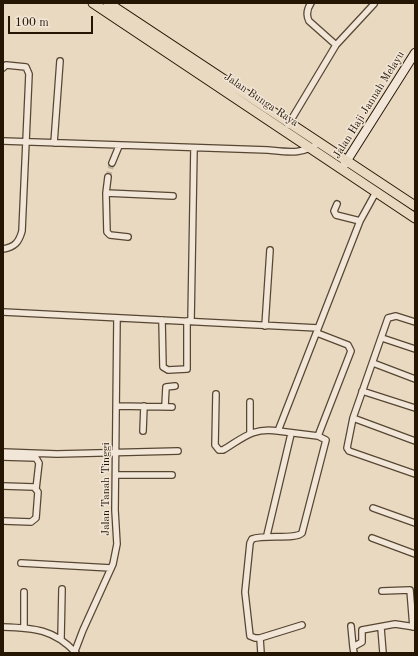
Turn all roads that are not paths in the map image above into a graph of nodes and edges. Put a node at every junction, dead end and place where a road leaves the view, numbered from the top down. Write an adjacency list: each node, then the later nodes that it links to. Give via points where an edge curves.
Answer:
1 (93, 3): 8 (main road, Jalan Bunga Raya)
2 (108, 3): 8 (main road, Jalan Bunga Raya)
3 (311, 3): 5 (street, via 307,17 309,21)
4 (374, 4): 5 (street)
5 (336, 45): 10 (street)
6 (415, 52): 19 (main road, Jalan Haji Jannah Melayu)
7 (60, 61): 15 (street)
8 (195, 66): 10 (main road, Jalan Bunga Raya); 11 (main road, Jalan Bunga Raya)
9 (3, 68): 13 (street, via 6,65 23,66 28,70)
10 (290, 122): 11 (street); 14 (main road, Jalan Bunga Raya)
11 (284, 130): 18 (main road, Jalan Bunga Raya)
12 (3, 141): 13 (street)
13 (26, 142): 15 (street); 31 (street, via 22,231 14,246)
14 (320, 142): 18 (street); 19 (main road, Jalan Bunga Raya)
15 (54, 143): 16 (street)
16 (120, 146): 17 (street); 20 (street)
17 (194, 148): 18 (street, via 295,153); 36 (street)
18 (311, 149): 21 (main road, Jalan Bunga Raya)
19 (347, 160): 21 (main road, Jalan Haji Jannah Melayu); 27 (main road, Jalan Bunga Raya)
20 (112, 163)
21 (341, 169): 23 (main road, Jalan Bunga Raya)
22 (108, 177): 24 (street)
23 (376, 192): 28 (main road, Jalan Bunga Raya); 29 (street)
24 (106, 193): 25 (street); 30 (street, via 107,232 110,235)
25 (173, 196)
26 (338, 204): 29 (street, via 334,211 336,215)
27 (415, 206)
28 (415, 218)
29 (360, 220): 39 (street)
30 (128, 236)
31 (3, 249)
32 (270, 250): 38 (street)
33 (3, 312): 34 (street)
34 (117, 318): 35 (street); 48 (street, Jalan Tanah Tinggi)
35 (162, 320): 36 (street); 36 (street, via 163,367 168,370 187,369)
36 (189, 321): 38 (street)
37 (415, 322): 40 (street, via 390,316)
38 (266, 326): 39 (street)
39 (318, 331): 55 (street); 58 (street, via 348,345 351,351)
40 (382, 338): 41 (street); 42 (street)
41 (415, 349)
42 (373, 363): 43 (street); 45 (street)
43 (415, 379)
44 (175, 386): 50 (street, via 166,387)
45 (362, 391): 52 (street); 53 (street)
46 (216, 394): 56 (street, via 217,448 223,450)
47 (250, 402): 56 (street)
48 (117, 406): 49 (street); 62 (street, Jalan Tanah Tinggi)
49 (144, 406): 50 (street); 54 (street)
50 (165, 406): 51 (street)
51 (172, 407)
52 (415, 408)
53 (353, 418): 59 (street); 64 (street, via 348,440 349,451)
54 (144, 431)
55 (278, 431): 56 (street, via 263,430); 57 (street)
56 (250, 433)
57 (292, 434): 58 (street); 72 (street)
58 (318, 436): 72 (street, via 326,440 302,534 295,537)
59 (415, 441)
60 (178, 451): 62 (street)
61 (3, 452): 62 (street)
62 (116, 453): 65 (street, Jalan Tanah Tinggi)
63 (3, 457): 68 (street, via 36,458 39,463)
64 (415, 474)
65 (116, 475): 66 (street); 76 (street, Jalan Tanah Tinggi, via 117,544)
66 (172, 475)
67 (3, 486): 68 (street)
68 (36, 489): 70 (street, via 34,521)
69 (373, 508): 71 (street)
70 (3, 521)
71 (415, 523)
72 (267, 535): 87 (street, via 256,537 250,543 245,592 250,636)
73 (372, 538): 74 (street)
74 (415, 554)
75 (21, 563): 76 (street)
76 (111, 568): 89 (street, Jalan Tanah Tinggi)
77 (62, 589): 86 (street)
78 (382, 591): 83 (street, via 410,590)
79 (24, 592): 84 (street)
80 (302, 625): 87 (street)
81 (351, 626): 88 (street)
82 (3, 627): 84 (street)
83 (414, 627): 85 (street, via 395,624)
84 (24, 628): 86 (street, via 48,631)
85 (381, 628): 88 (street, via 362,630 362,642); 91 (street)
86 (61, 638): 89 (street)
87 (260, 638): 90 (street)
88 (354, 650)
89 (76, 652)
90 (261, 653)
91 (383, 653)

